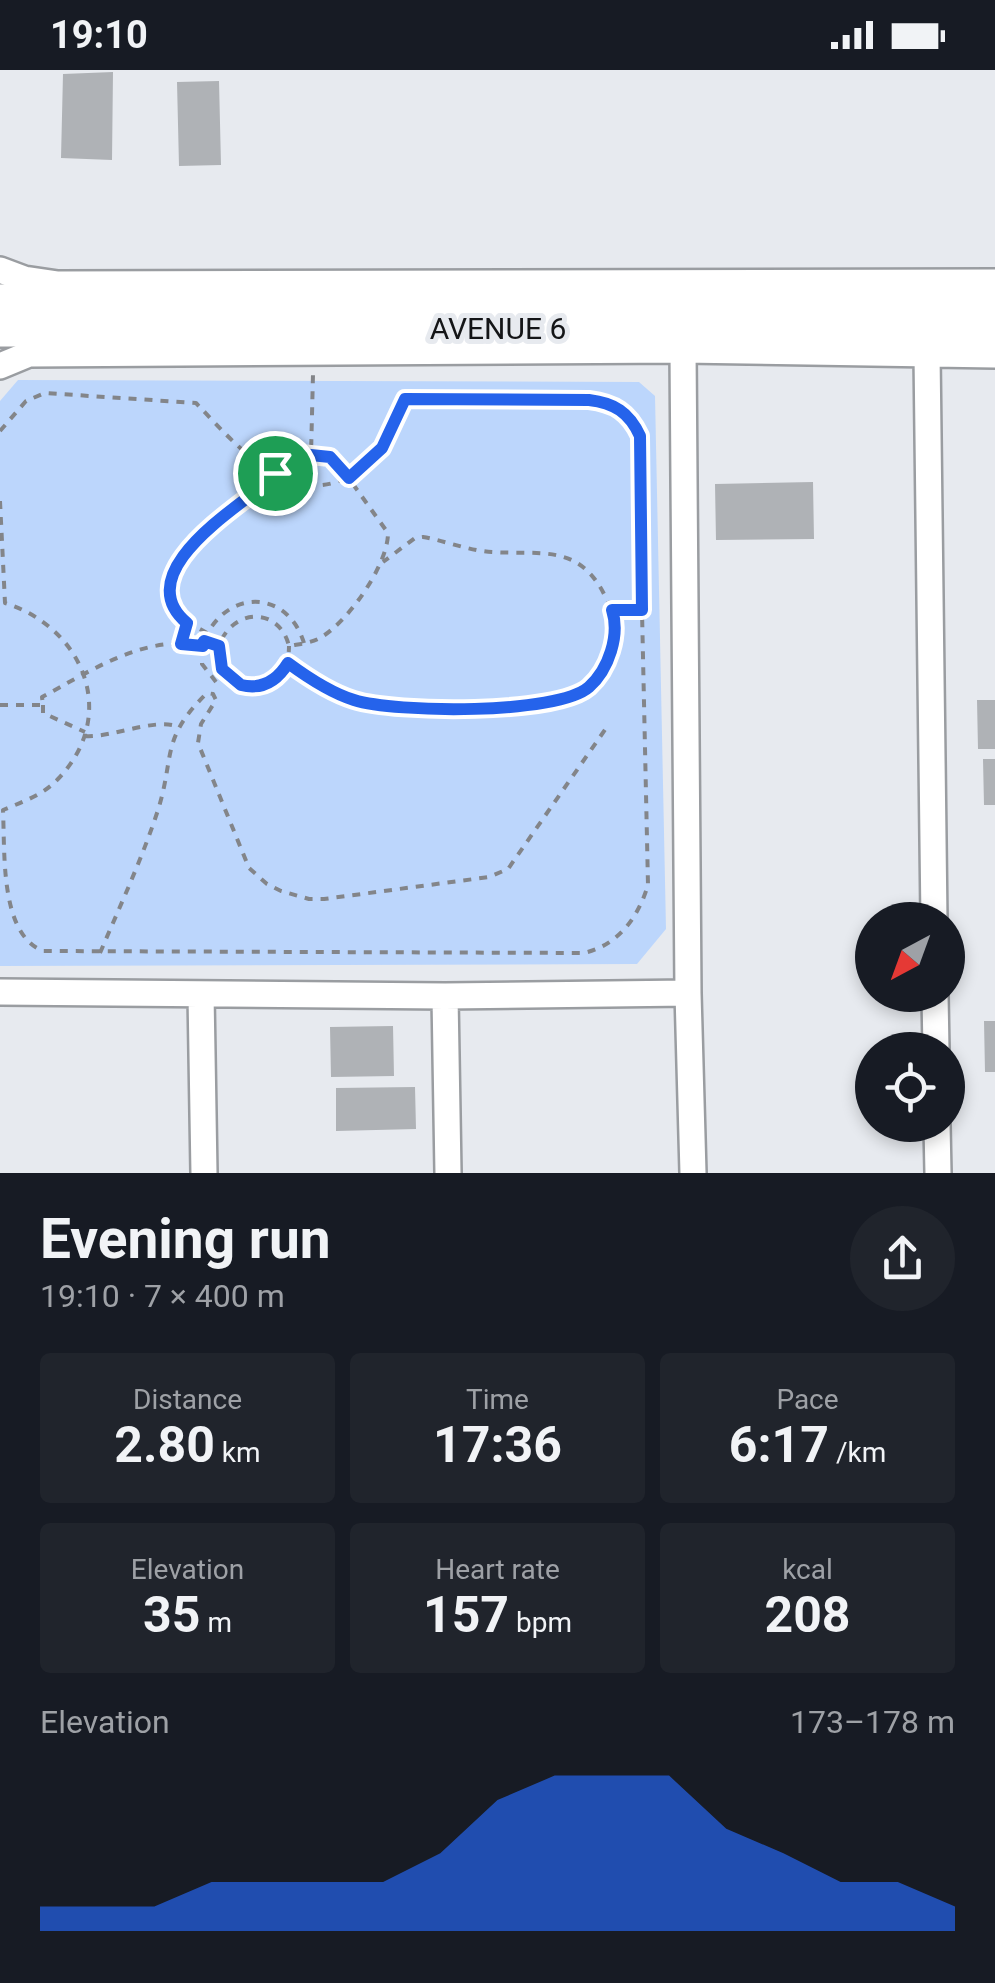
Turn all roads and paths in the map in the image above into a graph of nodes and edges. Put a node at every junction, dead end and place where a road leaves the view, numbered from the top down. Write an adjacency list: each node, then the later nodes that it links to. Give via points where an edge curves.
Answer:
1 (0, 270): 4 (street)
2 (995, 282): 4 (street)
3 (995, 304): 4 (main road, AVENUE 6)
4 (148, 317): 5 (main road, AVENUE 6); 6 (main road, AVENUE 6); 8 (street); 11 (street)
5 (6, 326)
6 (995, 332)
7 (683, 350): 8 (street); 9 (street); 40 (street)
8 (314, 354): 13 (path)
9 (927, 354): 10 (street); 37 (street)
10 (995, 355)
11 (0, 366)
12 (0, 431): 14 (path, via 26,400 45,392 196,403)
13 (310, 455): 14 (path, via 290,458); 15 (path, via 334,459)
14 (275, 473): 15 (path, via 324,485); 20 (path, via 182,558 170,602)
15 (349, 478): 17 (path, via 388,532); 19 (path, via 382,448 405,399 614,405 640,436)
16 (0, 501): 29 (path, via 5,603 57,631)
17 (383, 562): 18 (path, via 424,537 490,552 557,553 586,570); 24 (path, via 333,628)
18 (612, 610): 19 (path); 27 (path, via 616,629 602,670 588,688 558,699 471,710 371,703 353,700)
19 (642, 610): 38 (path, via 648,885 642,906 600,949)
20 (187, 623): 21 (path); 22 (path)
21 (207, 634): 23 (path); 24 (path, via 225,611 258,602 290,617)
22 (181, 644): 23 (path); 29 (path, via 111,660)
23 (203, 644): 25 (path); 30 (path, via 202,664)
24 (304, 644): 26 (path)
25 (219, 646): 26 (path, via 238,620 257,616 281,629); 28 (path)
26 (289, 646): 27 (path)
27 (288, 663): 28 (path, via 260,686 241,685)
28 (225, 672): 30 (path)
29 (85, 674): 33 (path, via 42,698); 36 (path)
30 (216, 682): 31 (path)
31 (213, 694): 34 (path, via 198,743 250,868 267,884 309,899 489,877 508,869); 35 (path)
32 (0, 705): 33 (path)
33 (43, 705): 36 (path, via 43,713)
34 (609, 724)
35 (179, 727): 36 (path); 38 (path, via 158,809)
36 (85, 734): 38 (path, via 56,782 4,810 6,912 30,947)
37 (934, 902)
38 (100, 953)
39 (0, 992): 41 (street)
40 (688, 993): 42 (street); 46 (street)
41 (201, 994): 42 (street); 44 (street)
42 (445, 996): 45 (street)
43 (937, 1142): 47 (street)
44 (204, 1173)
45 (448, 1173)
46 (693, 1173)
47 (938, 1173)

